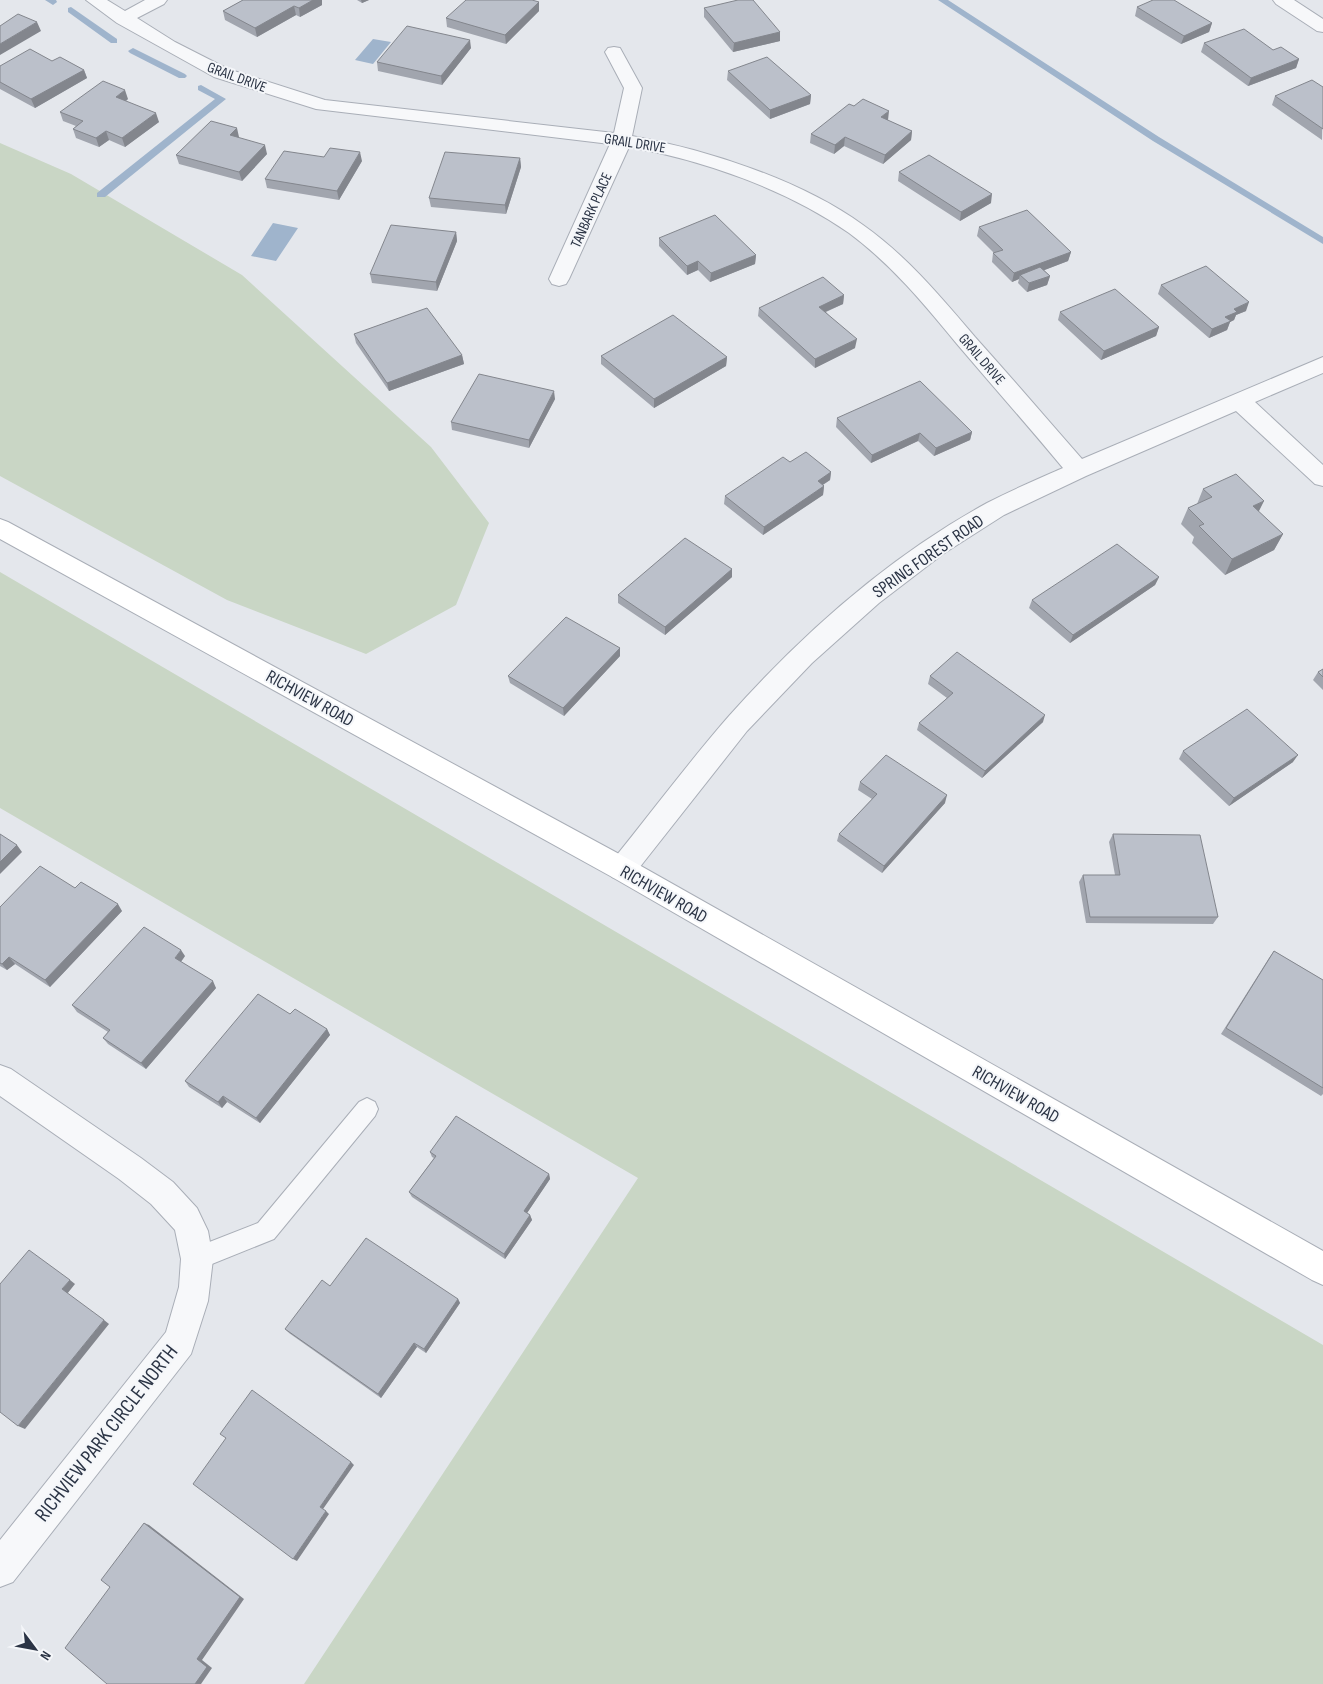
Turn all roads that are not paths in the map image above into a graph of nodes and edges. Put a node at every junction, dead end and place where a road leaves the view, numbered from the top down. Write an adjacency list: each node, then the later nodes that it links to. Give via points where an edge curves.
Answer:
1 (95, 0): 4 (street, GRAIL DRIVE)
2 (158, 0): 4 (street)
3 (1282, 0): 5 (street)
4 (123, 19): 7 (street, GRAIL DRIVE, via 220,73 323,105)
5 (1323, 27)
6 (614, 52): 7 (street, TANBARK PLACE, via 633,88)
7 (622, 140): 8 (street, TANBARK PLACE); 11 (street, GRAIL DRIVE, via 672,149 744,172 805,199 856,230 912,277)
8 (559, 279)
9 (1323, 364): 10 (street, SPRING FOREST ROAD)
10 (1238, 400): 11 (street, SPRING FOREST ROAD); 12 (street)
11 (1078, 470): 14 (street, SPRING FOREST ROAD, via 996,509 934,548 870,596 803,656 738,724)
12 (1323, 478)
13 (0, 528): 14 (street, RICHVIEW ROAD)
14 (622, 869): 18 (street, RICHVIEW ROAD)
15 (0, 1079): 17 (street, RICHVIEW PARK CIRCLE NORTH, via 147,1181 174,1205 192,1229)
16 (367, 1109): 17 (lane, via 266,1231)
17 (197, 1258): 19 (street, RICHVIEW PARK CIRCLE NORTH, via 194,1298 179,1342)
18 (1323, 1269)
19 (0, 1569)

